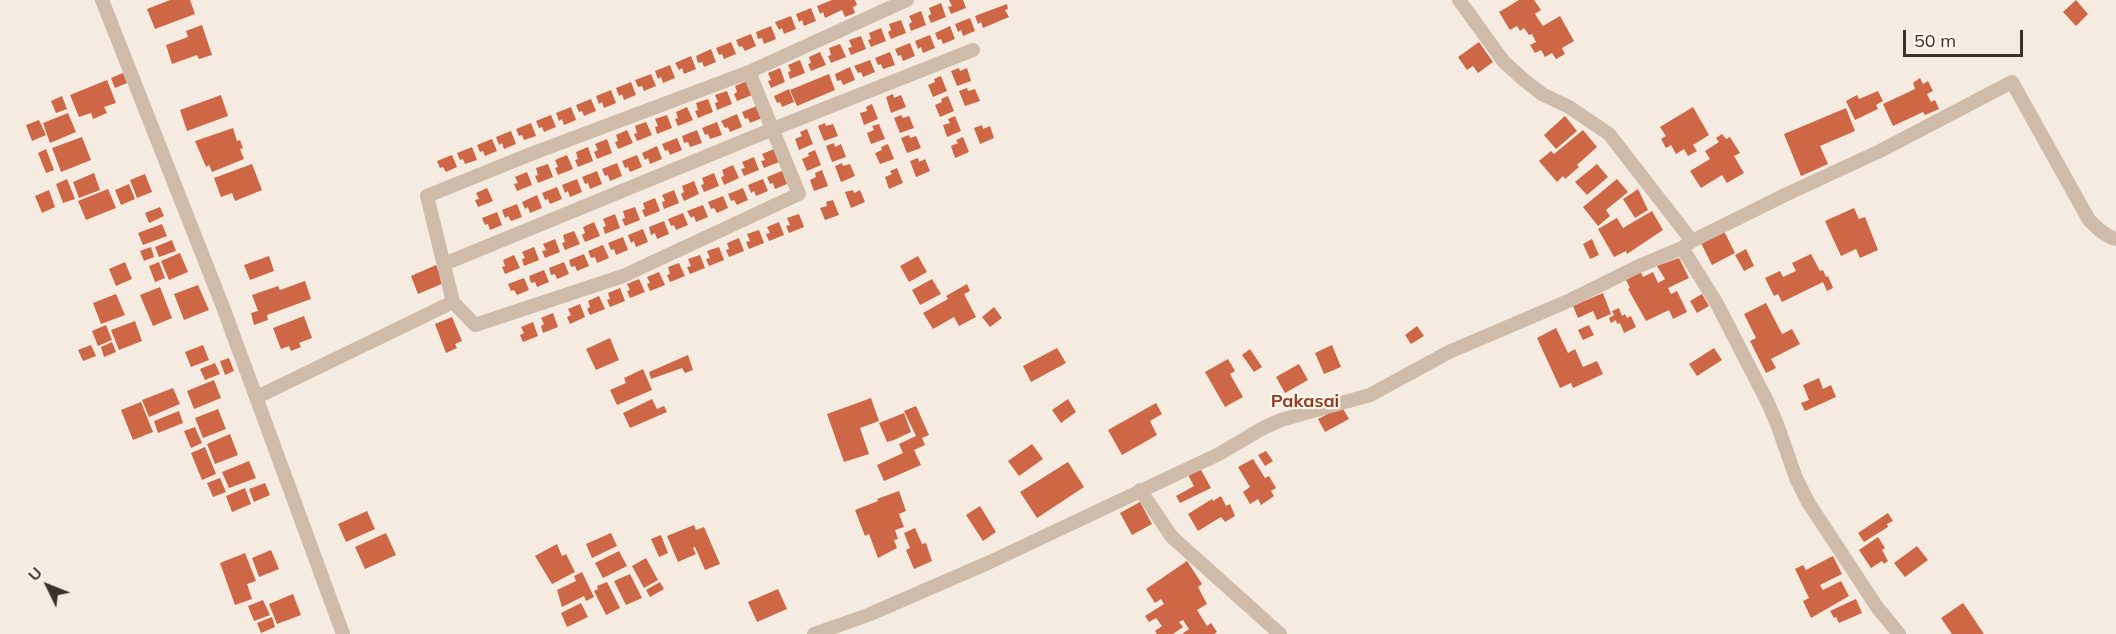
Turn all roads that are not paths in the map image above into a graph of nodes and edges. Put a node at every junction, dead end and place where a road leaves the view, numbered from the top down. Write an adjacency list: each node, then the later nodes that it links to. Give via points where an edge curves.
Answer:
1 (102, 0): 11 (street)
2 (907, 0): 5 (street)
3 (1459, 0): 8 (street, via 1504,62 1524,80 1610,134)
4 (973, 50): 6 (street)
5 (749, 72): 6 (street); 9 (street, via 427,196)
6 (773, 129): 9 (street); 10 (street, via 799,194 623,276 475,325)
7 (2116, 239): 8 (street, via 2089,220 2012,82)
8 (1687, 245): 12 (street, via 1449,352 1370,395 1281,420); 16 (street, via 1767,401 1808,502)
9 (444, 264): 10 (street)
10 (453, 302): 11 (street)
11 (257, 397): 13 (street)
12 (1140, 490): 14 (street, via 912,597); 15 (street, via 1172,537)
13 (343, 634)
14 (814, 634)
15 (1280, 634)
16 (1899, 634)

